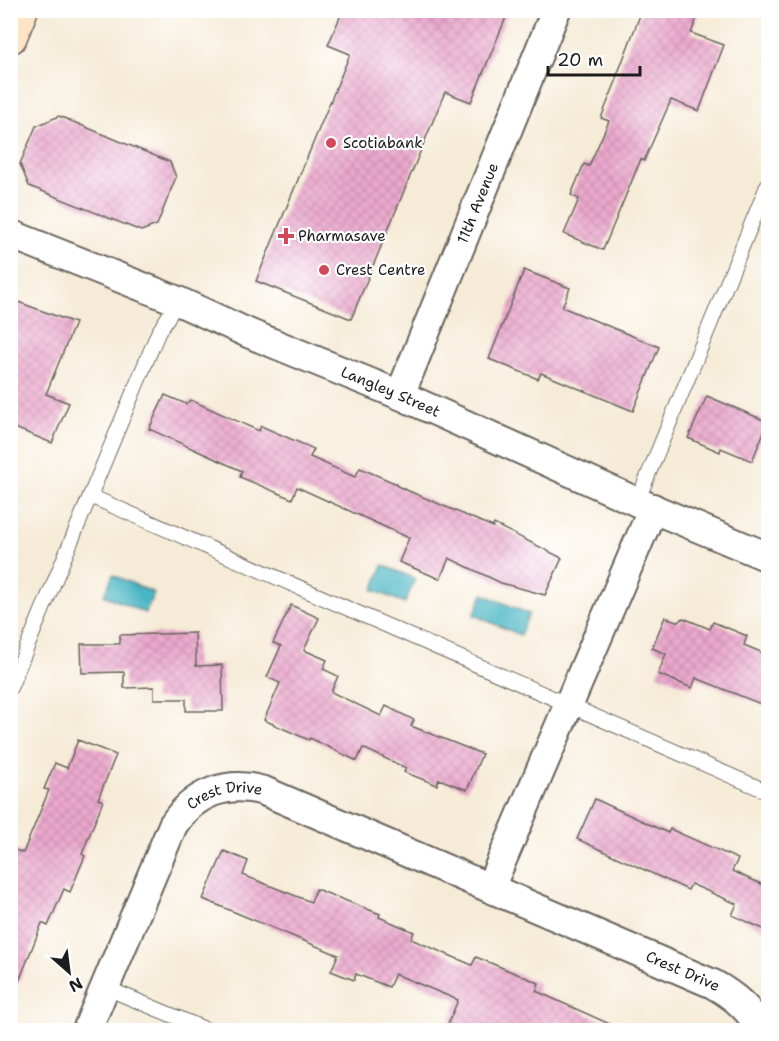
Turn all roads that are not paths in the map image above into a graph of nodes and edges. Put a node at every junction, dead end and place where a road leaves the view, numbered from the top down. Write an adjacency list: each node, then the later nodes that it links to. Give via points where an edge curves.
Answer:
1 (21, 10): 3 (main road)
2 (556, 10): 7 (street, 11th Avenue)
3 (10, 37)
4 (768, 184): 9 (lane)
5 (10, 234): 6 (street, Langley Street)
6 (178, 301): 7 (street, Langley Street); 8 (lane, via 158,333)
7 (400, 396): 9 (street, Langley Street)
8 (90, 496): 11 (lane); 12 (lane)
9 (645, 505): 10 (street, Langley Street); 12 (street)
10 (768, 557)
11 (10, 688)
12 (568, 704): 13 (lane); 14 (street)
13 (768, 792)
14 (490, 888): 15 (street, Crest Drive, via 264,791 243,786 222,788 196,799 173,825); 18 (street, Crest Drive, via 713,984 745,1007)
15 (104, 987): 16 (street, Crest Drive); 17 (lane)
16 (87, 1030)
17 (207, 1030)
18 (760, 1030)

